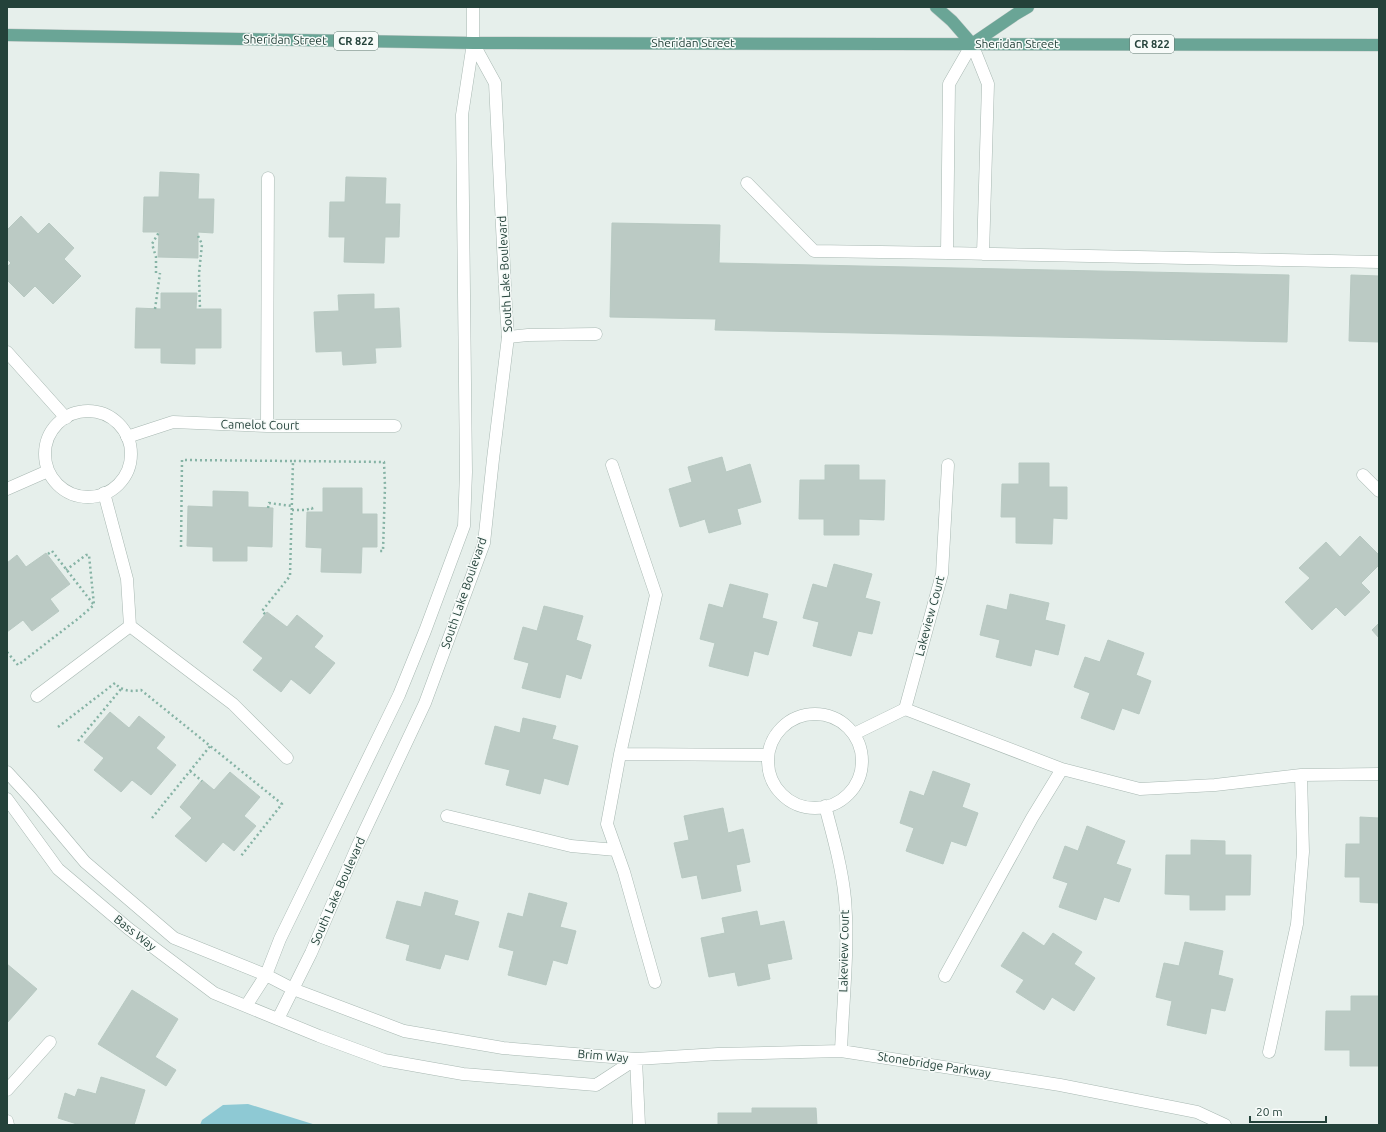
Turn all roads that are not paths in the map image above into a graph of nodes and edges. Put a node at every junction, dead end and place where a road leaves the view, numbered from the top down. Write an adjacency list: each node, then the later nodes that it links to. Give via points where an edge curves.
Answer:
1 (473, 7): 5 (street, South Lake Boulevard)
2 (936, 7): 6 (main road)
3 (1028, 7): 6 (main road)
4 (7, 35): 5 (main road, Sheridan Street / CR 822)
5 (473, 43): 6 (main road, Sheridan Street / CR 822); 14 (street, South Lake Boulevard, via 496,83); 42 (street, South Lake Boulevard, via 462,115 466,472 464,526 399,695 280,939)
6 (972, 44): 7 (main road, Sheridan Street / CR 822); 10 (street, via 949,84); 11 (street, via 988,84)
7 (1379, 45)
8 (268, 178): 17 (street)
9 (747, 183): 10 (street, via 814,251)
10 (947, 253): 11 (street)
11 (983, 254): 12 (street)
12 (1379, 262)
13 (596, 334): 14 (street, via 528,334)
14 (508, 337): 45 (street, South Lake Boulevard, via 484,543 425,703)
15 (7, 352): 16 (street)
16 (66, 418): 19 (street, via 71,414 87,411 104,414 118,423); 22 (street, via 56,424 48,438 44,455)
17 (267, 426): 18 (street, Camelot Court); 19 (street, Camelot Court, via 173,422)
18 (395, 426)
19 (127, 437): 26 (street, via 131,454 128,470 118,484)
20 (612, 464): 31 (street, via 656,596)
21 (948, 465): 29 (street, Lakeview Court, via 942,574)
22 (48, 471): 24 (street); 26 (street, via 57,485 71,494 88,497)
23 (1363, 475): 25 (street)
24 (7, 489)
25 (1379, 491)
26 (104, 494): 27 (street, via 127,579)
27 (130, 626): 28 (street); 33 (street, via 233,704)
28 (37, 696)
29 (905, 710): 30 (street); 34 (street)
30 (854, 734): 32 (street, via 843,723 828,716 812,714 796,718 783,727 773,740); 39 (street, via 861,748 859,778 851,791 839,801)
31 (620, 754): 32 (street); 41 (street, via 607,824)
32 (768, 755): 39 (street, via 769,770 774,784 783,795 796,803 810,807)
33 (287, 758)
34 (1062, 769): 37 (street, via 1140,789 1215,785); 43 (street, via 1032,818)
35 (7, 772): 42 (street, Bass Way, via 85,862 174,938)
36 (1379, 774): 37 (street)
37 (1301, 775): 51 (street, via 1303,852 1297,924)
38 (7, 799): 46 (street, Bass Way, via 58,869 129,929 214,993)
39 (825, 806): 50 (street, Lakeview Court, via 845,897 847,929)
40 (447, 816): 41 (street, via 571,846)
41 (616, 850): 44 (street)
42 (266, 975): 45 (street, Bass Way); 46 (street, South Lake Boulevard)
43 (945, 976)
44 (655, 982)
45 (293, 989): 47 (street, South Lake Boulevard); 52 (street, Brim Way, via 404,1031 502,1048)
46 (246, 1006): 47 (street, Bass Way)
47 (278, 1019): 48 (street, Bass Way)
48 (294, 1026): 52 (street, Brim Way, via 384,1060 463,1074 596,1086)
49 (50, 1042): 53 (street)
50 (841, 1051): 52 (street, Stonebridge Parkway); 57 (street, Stonebridge Parkway, via 1060,1085 1197,1112)
51 (1269, 1052)
52 (636, 1059): 56 (street)
53 (7, 1090)
54 (7, 1121): 55 (street)
55 (8, 1125)
56 (639, 1125)
57 (1225, 1125)

